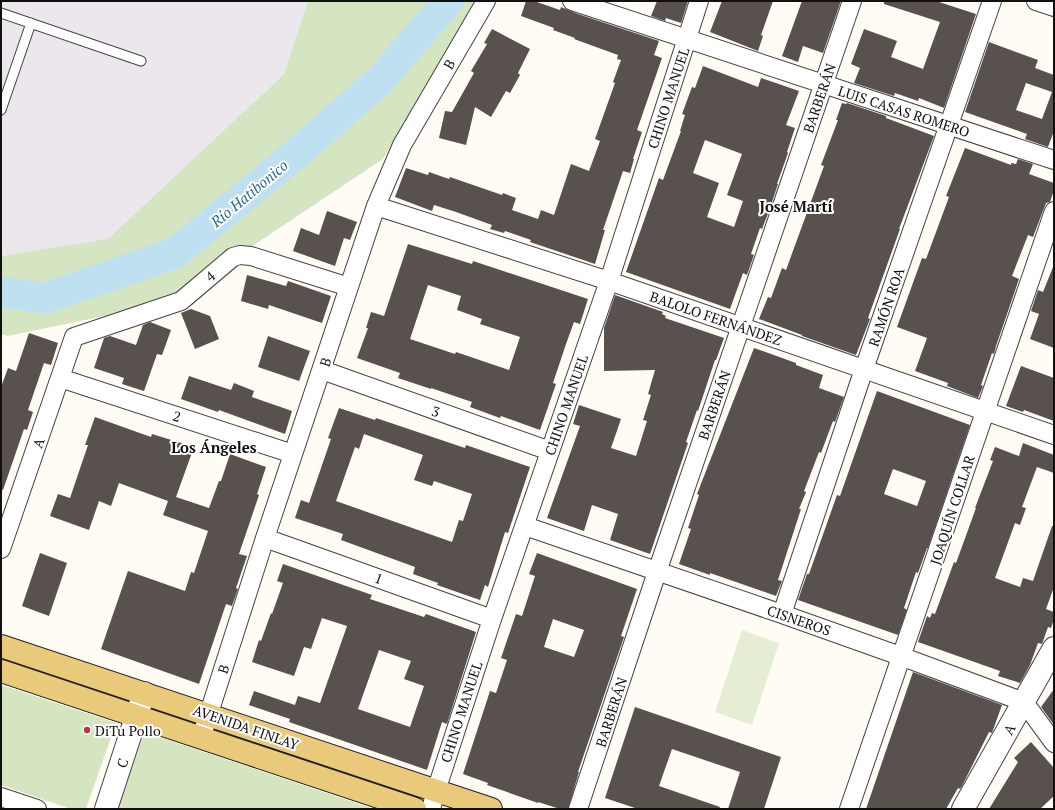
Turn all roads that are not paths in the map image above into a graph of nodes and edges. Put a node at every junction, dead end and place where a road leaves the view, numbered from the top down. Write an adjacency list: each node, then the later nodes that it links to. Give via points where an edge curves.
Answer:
1 (486, 1): 16 (street, B, via 402,144)
2 (572, 1): 10 (street, LUIS CASAS ROMERO)
3 (699, 1): 10 (street, CHINO MANUEL)
4 (852, 1): 12 (street, BARBERÁN)
5 (992, 1): 14 (street, RAMÓN ROA)
6 (1036, 1): 7 (street)
7 (1054, 7)
8 (1, 13): 9 (lane)
9 (31, 23): 11 (lane); 13 (lane)
10 (687, 39): 12 (street, LUIS CASAS ROMERO); 18 (street, CHINO MANUEL)
11 (140, 61)
12 (824, 84): 14 (street, LUIS CASAS ROMERO); 20 (street, BARBERÁN)
13 (1, 110)
14 (950, 126): 15 (street, LUIS CASAS ROMERO); 22 (street, RAMÓN ROA)
15 (1054, 160)
16 (376, 206): 18 (street, BALOLO FERNÁNDEZ); 19 (street, B)
17 (1054, 211): 25 (street, JOAQUÍN COLLAR)
18 (609, 281): 20 (street, BALOLO FERNÁNDEZ); 27 (street, CHINO MANUEL)
19 (349, 287): 21 (street, 4, via 251,256 240,255 233,257 181,301); 23 (street, B)
20 (741, 327): 22 (street, BALOLO FERNÁNDEZ); 32 (street, BARBERÁN)
21 (74, 337): 24 (street, A)
22 (864, 369): 25 (street, BALOLO FERNÁNDEZ); 33 (street, RAMÓN ROA)
23 (322, 370): 27 (street, 3); 28 (street, B)
24 (60, 378): 28 (street, 2); 31 (street, A)
25 (985, 411): 26 (street, BALOLO FERNÁNDEZ); 37 (street, JOAQUÍN COLLAR)
26 (1054, 435)
27 (550, 451): 29 (street, CHINO MANUEL)
28 (293, 454): 30 (street, B)
29 (525, 526): 32 (street, CISNEROS); 34 (street, CHINO MANUEL)
30 (265, 538): 34 (street, 1); 41 (street, B)
31 (1, 549)
32 (657, 572): 33 (street, CISNEROS); 51 (street, BARBERÁN)
33 (782, 614): 37 (street, CISNEROS)
34 (492, 619): 46 (street, CHINO MANUEL)
35 (1, 646): 39 (main road, AVENIDA FINLAY)
36 (1054, 648): 40 (street, A)
37 (903, 657): 40 (street, CISNEROS); 52 (street, JOAQUÍN COLLAR)
38 (1, 671): 42 (main road, AVENIDA FINLAY)
39 (144, 693): 41 (main road, AVENIDA FINLAY); 42 (street, C)
40 (1024, 702): 44 (street); 53 (street, A)
41 (208, 714): 43 (street, B); 46 (main road, AVENIDA FINLAY)
42 (137, 717): 43 (main road, AVENIDA FINLAY); 48 (street, C)
43 (201, 738): 49 (main road, AVENIDA FINLAY)
44 (1054, 743)
45 (1, 797): 47 (street)
46 (433, 800): 50 (main road, AVENIDA FINLAY)
47 (38, 809)
48 (106, 809)
49 (415, 809)
50 (491, 809)
51 (578, 809)
52 (849, 809)
53 (963, 809)

